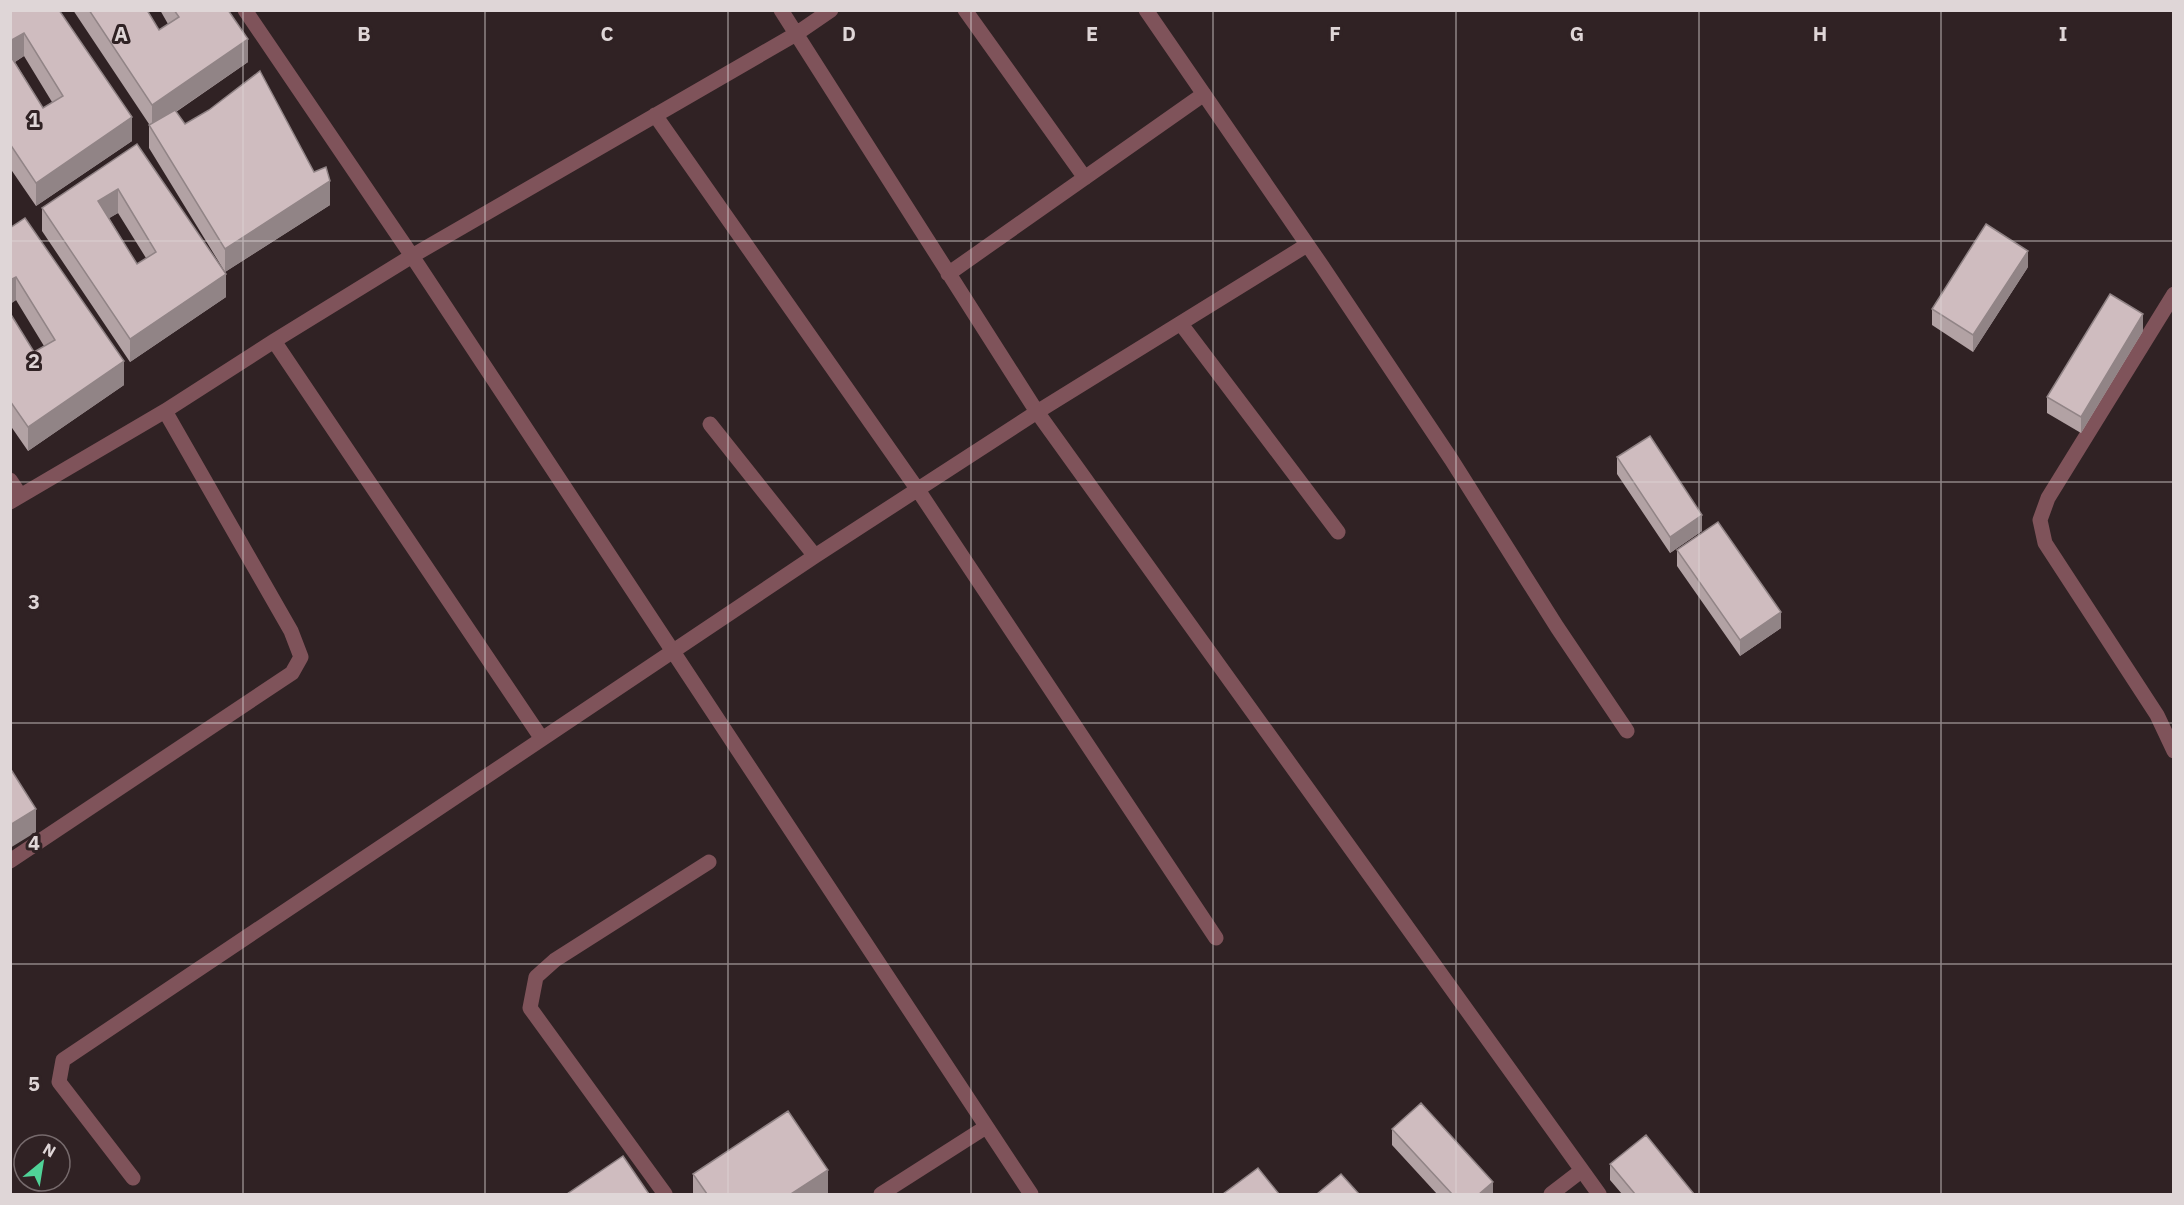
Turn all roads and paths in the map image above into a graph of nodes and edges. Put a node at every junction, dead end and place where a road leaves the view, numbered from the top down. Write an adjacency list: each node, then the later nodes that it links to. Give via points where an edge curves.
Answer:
1 (245, 10): 11 (street)
2 (781, 10): 6 (street)
3 (831, 10): 6 (street)
4 (965, 10): 9 (street)
5 (1146, 10): 7 (street)
6 (796, 34): 8 (street); 12 (street)
7 (1204, 94): 9 (street); 10 (street)
8 (655, 115): 11 (street); 20 (street)
9 (1085, 178): 12 (street)
10 (1307, 245): 14 (street); 25 (street)
11 (412, 256): 15 (street); 24 (street)
12 (948, 274): 17 (street)
13 (2174, 294): 27 (street, via 2048,498 2040,520 2045,543 2157,715)
14 (1181, 324): 17 (street); 22 (street)
15 (274, 341): 16 (street); 26 (street)
16 (165, 411): 21 (street); 28 (street, via 291,632 300,657 292,674)
17 (1037, 412): 20 (street); 32 (street)
18 (710, 424): 23 (street)
19 (10, 480): 21 (street)
20 (918, 490): 23 (street); 30 (street)
21 (15, 499)
22 (1338, 532)
23 (815, 556): 24 (street)
24 (673, 651): 26 (street); 31 (street)
25 (1627, 731)
26 (542, 739): 33 (street, via 63,1060 59,1082)
27 (2174, 751)
28 (10, 861)
29 (709, 862): 34 (street, via 555,960 536,977 530,1008)
30 (1216, 938)
31 (986, 1127): 35 (street); 36 (street)
32 (1581, 1171): 37 (street); 38 (street)
33 (133, 1178)
34 (665, 1194)
35 (881, 1194)
36 (1031, 1194)
37 (1551, 1194)
38 (1599, 1194)

